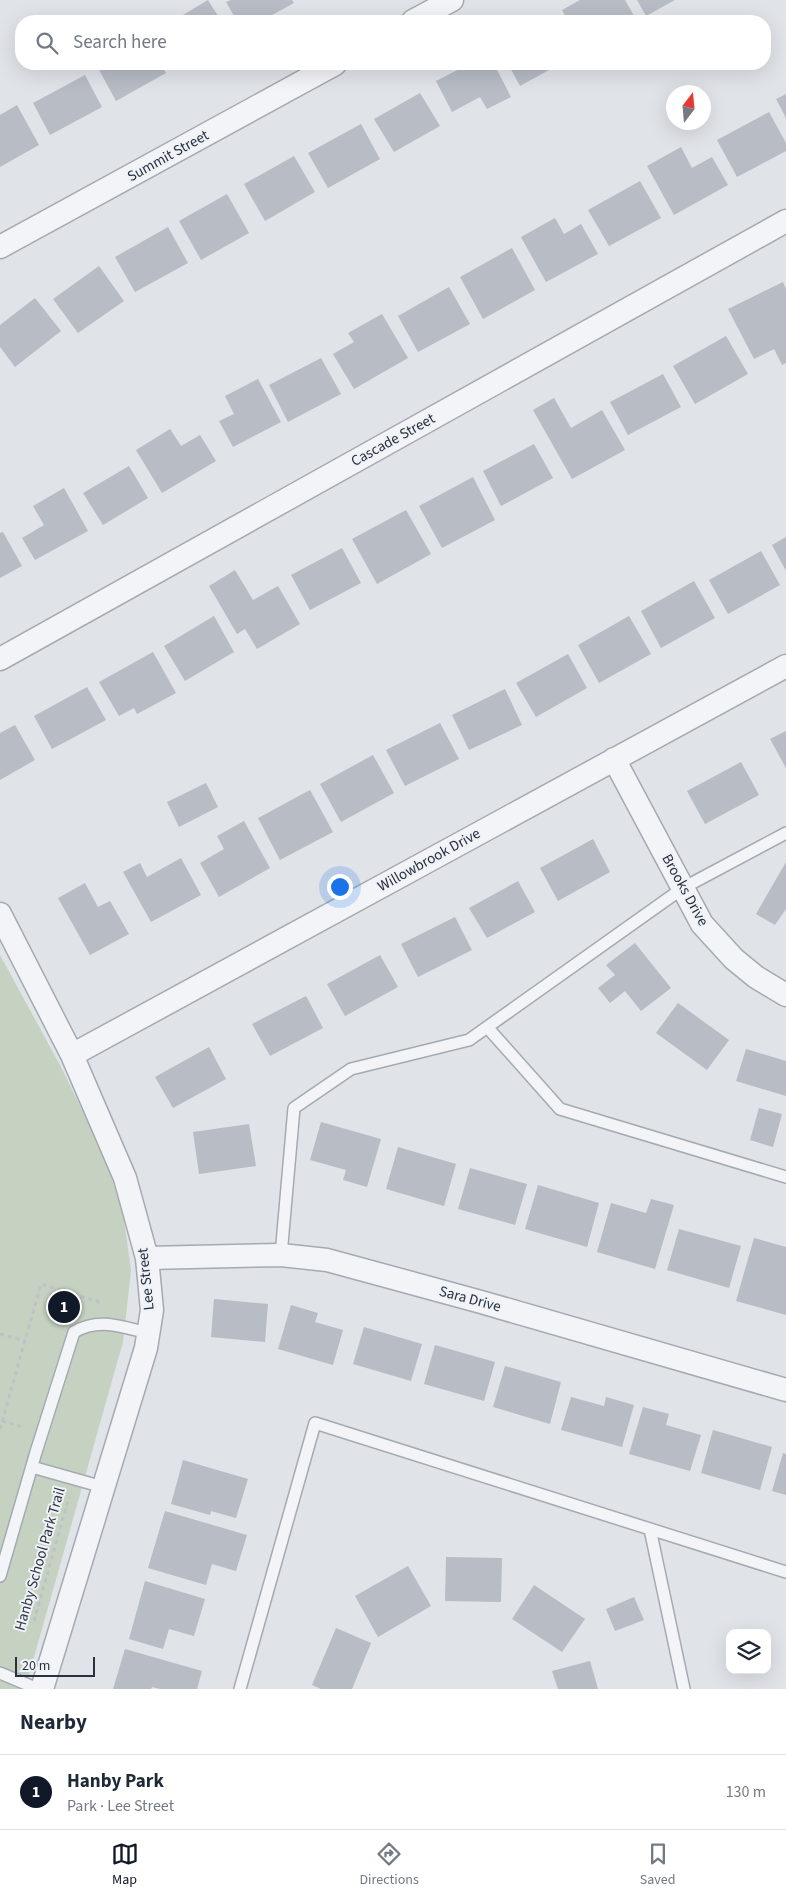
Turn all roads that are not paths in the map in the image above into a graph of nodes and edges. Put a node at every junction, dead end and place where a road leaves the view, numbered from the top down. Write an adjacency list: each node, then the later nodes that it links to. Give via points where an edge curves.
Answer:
1 (452, 0): 2 (street)
2 (424, 15)
3 (324, 70): 5 (street, Summit Street)
4 (786, 221): 6 (street, Cascade Street)
5 (0, 247)
6 (0, 659)
7 (786, 666): 8 (street, Willowbrook Drive)
8 (614, 759): 10 (street, Brooks Drive); 14 (street, Willowbrook Drive)
9 (786, 833): 10 (lane)
10 (683, 888): 12 (street, Brooks Drive, via 702,924 734,959); 13 (lane)
11 (0, 914): 14 (street, Lee Street)
12 (786, 995)
13 (487, 1027): 15 (lane, via 560,1109); 16 (lane, via 469,1040 351,1069 294,1108)
14 (72, 1054): 17 (street, Lee Street, via 125,1178)
15 (786, 1177)
16 (281, 1255): 17 (street, Sara Drive); 19 (street, Sara Drive, via 336,1263)
17 (147, 1258): 18 (street, Lee Street, via 152,1310)
18 (148, 1333): 20 (lane, via 102,1323 84,1326 74,1332); 21 (street, Lee Street)
19 (786, 1390)
20 (32, 1467): 21 (lane); 24 (lane)
21 (103, 1487): 27 (street, Lee Street)
22 (650, 1529): 23 (lane); 28 (lane, via 316,1422); 29 (lane)
23 (786, 1572)
24 (0, 1576)
25 (0, 1673): 26 (lane)
26 (38, 1689)
27 (42, 1689)
28 (240, 1689)
29 (684, 1689)

